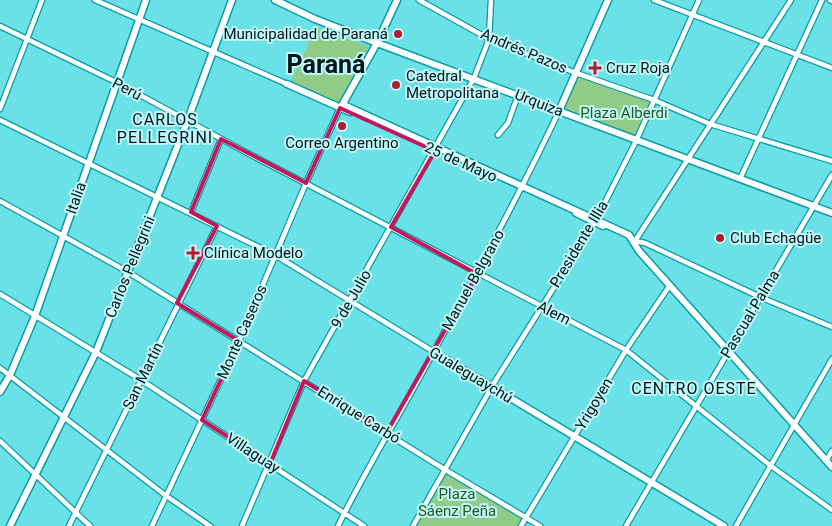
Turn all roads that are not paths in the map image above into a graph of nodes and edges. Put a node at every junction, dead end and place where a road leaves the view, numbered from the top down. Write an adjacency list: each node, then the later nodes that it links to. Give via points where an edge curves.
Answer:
1 (42, 0): 17 (street)
2 (95, 0): 15 (street)
3 (146, 0): 15 (street, Italia)
4 (232, 0): 21 (street, Carlos Pellegrini)
5 (275, 0): 19 (street, Urquiza)
6 (397, 0): 19 (street)
7 (419, 0): 18 (street, Andrés Pazos)
8 (491, 0): 18 (street, 9 de Julio)
9 (608, 0): 24 (street)
10 (654, 0): 14 (street)
11 (699, 0): 14 (street, Presidente Illia)
12 (791, 0): 20 (street)
13 (822, 0): 22 (street)
14 (694, 13): 20 (street); 29 (street, Presidente Illia)
15 (139, 19): 21 (street); 26 (street, Italia)
16 (0, 26): 17 (street, Perú)
17 (27, 38): 26 (street, Perú); 31 (street)
18 (488, 39): 24 (street, Andrés Pazos); 25 (street, 9 de Julio)
19 (377, 43): 25 (street, Urquiza); 30 (street)
20 (764, 43): 22 (street); 35 (street)
21 (214, 52): 27 (street); 34 (street, Carlos Pellegrini)
22 (796, 55): 23 (street); 38 (street)
23 (832, 68)
24 (576, 73): 29 (street, Andrés Pazos); 32 (street)
25 (474, 78): 28 (street, Urquiza); 40 (street, 9 de Julio)
26 (116, 82): 34 (street, Perú); 44 (street, Italia)
27 (287, 84): 30 (street, 25 de Mayo)
28 (518, 95): 32 (street, Urquiza); 36 (street, via 508,123)
29 (654, 100): 35 (street, Andrés Pazos); 39 (street, Presidente Illia)
30 (342, 106): 40 (street, 25 de Mayo); 47 (street, Monte Caseros)
31 (0, 109)
32 (559, 111): 39 (street, Urquiza); 48 (street, Manuel Belgrano)
33 (0, 120): 44 (street, Gualeguaychú)
34 (187, 122): 37 (street, Perú); 49 (street, Carlos Pellegrini)
35 (710, 124): 38 (street, Andrés Pazos); 42 (street)
36 (498, 135)
37 (221, 139): 41 (street, Perú); 52 (street)
38 (758, 139): 43 (street, Andrés Pazos); 46 (street)
39 (636, 141): 42 (street, Urquiza); 54 (street, Presidente Illia)
40 (435, 149): 48 (street, 25 de Mayo); 56 (street, 9 de Julio)
41 (251, 156): 47 (street, Alem)
42 (686, 160): 46 (street, Urquiza); 58 (street)
43 (832, 161)
44 (88, 164): 49 (street, Gualeguaychú); 57 (street, Italia)
45 (832, 175): 51 (street, Pascual Palma)
46 (740, 179): 51 (street, Urquiza)
47 (306, 182): 56 (street, Alem); 59 (street, Monte Caseros)
48 (523, 187): 54 (street, 25 de Mayo); 61 (street, Manuel Belgrano)
49 (158, 196): 52 (street, Gualeguaychú); 60 (street, Carlos Pellegrini)
50 (0, 201): 57 (street, Enrique Carbó)
51 (814, 206): 53 (street, Urquiza); 64 (street, Pascual Palma)
52 (191, 212): 55 (street, Gualeguaychú)
53 (832, 214)
54 (596, 220): 58 (street, 25 de Mayo); 67 (street, Presidente Illia)
55 (217, 226): 59 (street, Gualeguaychú); 66 (street, San Martín)
56 (392, 227): 61 (street, Alem); 65 (street, 9 de Julio)
57 (63, 236): 60 (street, Enrique Carbó); 68 (street, Italia)
58 (635, 241): 62 (street, via 639,250); 64 (street, 25 de Mayo)
59 (275, 255): 65 (street, Gualeguaychú); 70 (street, Monte Caseros)
60 (128, 272): 66 (street, Enrique Carbó); 73 (street, Carlos Pellegrini)
61 (477, 274): 67 (street, Alem); 74 (street, Manuel Belgrano)
62 (670, 284): 71 (street, Yrigoyen); 72 (street)
63 (0, 294): 68 (street, Villaguay)
64 (760, 297): 69 (street, 25 de Mayo); 72 (street, Pascual Palma)
65 (350, 301): 74 (street, Gualeguaychú); 79 (street, 9 de Julio)
66 (178, 303): 70 (street, Enrique Carbó); 78 (street, San Martín)
67 (542, 307): 71 (street, Alem); 80 (street, Presidente Illia)
68 (35, 316): 73 (street, Villaguay); 77 (street, Italia)
69 (832, 327)
70 (239, 341): 79 (street, Enrique Carbó); 84 (street, Monte Caseros)
71 (626, 350): 82 (street, Alem); 87 (street, Yrigoyen)
72 (728, 350): 82 (street, Pascual Palma); 85 (street)
73 (96, 352): 78 (street, Villaguay); 83 (street, Carlos Pellegrini)
74 (434, 352): 80 (street, Gualeguaychú); 86 (street, Manuel Belgrano)
75 (832, 359): 85 (street)
76 (0, 368): 77 (street)
77 (10, 375): 81 (street, Italia); 83 (street)
78 (141, 380): 84 (street, Villaguay); 89 (street, San Martín)
79 (304, 381): 86 (street, Enrique Carbó); 92 (street, 9 de Julio)
80 (492, 388): 87 (street, Gualeguaychú); 95 (street, Presidente Illia)
81 (0, 392)
82 (697, 408): 93 (street, Alem); 97 (street, Pascual Palma)
83 (63, 416): 89 (street); 96 (street, Carlos Pellegrini)
84 (202, 420): 92 (street, Villaguay); 98 (street, Monte Caseros)
85 (793, 422): 91 (street); 93 (street)
86 (387, 432): 95 (street, Enrique Carbó); 101 (street, Manuel Belgrano)
87 (574, 436): 97 (street, Gualeguaychú); 102 (street, Yrigoyen)
88 (0, 441): 96 (street)
89 (107, 450): 98 (street); 100 (street, San Martín)
90 (832, 451): 91 (street)
91 (826, 461): 94 (street)
92 (270, 464): 101 (street, Villaguay); 108 (street, 9 de Julio)
93 (771, 466): 99 (street, Alem); 116 (street)
94 (832, 467)
95 (445, 469): 102 (street, Enrique Carbó); 111 (street, Presidente Illia)
96 (35, 473): 100 (street); 103 (street, Carlos Pellegrini)
97 (650, 482): 114 (street, Pascual Palma); 115 (street, Gualeguaychú)
98 (165, 495): 106 (street, Monte Caseros); 107 (street)
99 (832, 510)
100 (76, 512): 104 (street, San Martín); 105 (street)
101 (344, 514): 109 (street, Manuel Belgrano); 110 (street, Villaguay)
102 (526, 518): 112 (street, Yrigoyen); 113 (street, Enrique Carbó)
103 (10, 526)
104 (69, 526)
105 (90, 526)
106 (152, 526)
107 (210, 526)
108 (242, 526)
109 (338, 526)
110 (364, 526)
111 (413, 526)
112 (521, 526)
113 (540, 526)
114 (626, 526)
115 (724, 526)
116 (736, 526)

